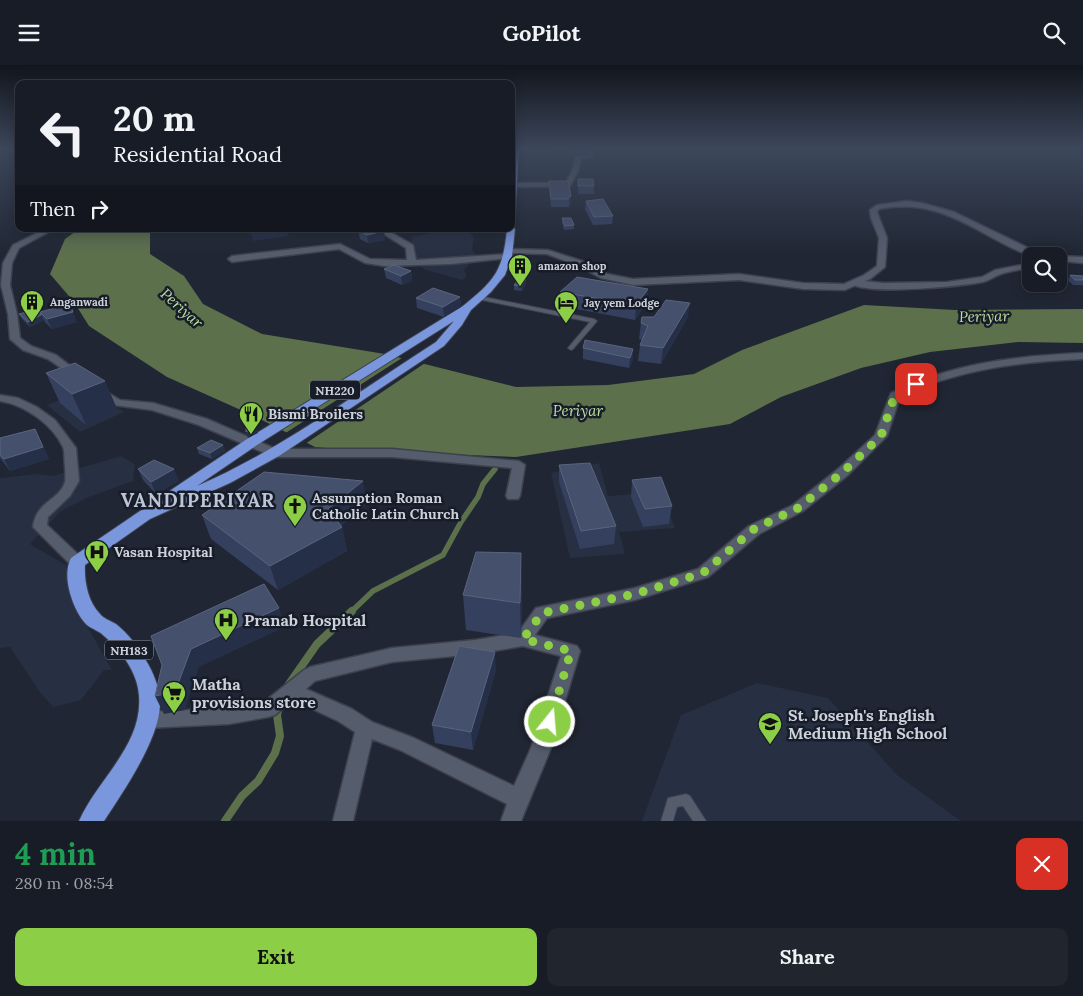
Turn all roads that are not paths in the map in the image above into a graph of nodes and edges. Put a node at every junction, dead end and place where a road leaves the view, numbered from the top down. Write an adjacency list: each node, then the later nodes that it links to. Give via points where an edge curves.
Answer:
1 (568, 184): 2 (street)
2 (515, 188)
3 (46, 232): 16 (street, via 18,246 3,265 2,279)
4 (385, 232): 11 (street, via 410,247)
5 (511, 232): 7 (highway)
6 (1022, 250): 13 (street, via 951,212 887,204 873,212 873,220 882,233 881,267)
7 (509, 253): 11 (street); 13 (street, via 548,252 604,276 633,282 739,277 803,287 845,287); 14 (highway, via 500,277)
8 (232, 259): 11 (street, via 340,247 368,261)
9 (1067, 259): 10 (street)
10 (1083, 260)
11 (412, 263)
12 (1022, 267): 13 (street, via 984,279 947,285)
13 (854, 283)
14 (479, 298): 15 (highway); 18 (lane, via 594,321)
15 (467, 308): 21 (highway, NH220); 22 (highway, NH220, via 440,344)
16 (12, 313): 17 (street); 21 (street, via 15,339 27,348 52,357 117,403 153,407 203,422)
17 (1, 317)
18 (571, 348)
19 (1083, 356): 26 (street, via 998,363 916,384 895,395 881,436 843,472 798,508 754,529 703,573 635,594 542,613)
20 (0, 398): 25 (street, via 14,400 33,409 51,423 70,448 72,481 65,493 41,516 40,527)
21 (252, 442): 22 (street); 24 (highway, NH220)
22 (274, 453): 23 (street, via 392,453 519,465); 24 (highway, NH220, via 225,480)
23 (513, 496)
24 (145, 515): 25 (highway)
25 (77, 563): 28 (highway, NH183, via 78,587 84,604 94,619 130,651 148,681)
26 (523, 639): 27 (street, via 392,655 310,675); 30 (street, via 571,651 541,748)
27 (290, 691): 28 (street, via 268,709 229,716); 29 (street, via 345,715)
28 (147, 720): 31 (highway, NH183, via 116,783)
29 (365, 728): 30 (street, via 406,744); 32 (street)
30 (519, 799): 33 (street)
31 (91, 821)
32 (343, 821)
33 (511, 821)
34 (667, 821): 35 (lane, via 672,802 686,800)
35 (700, 821)

